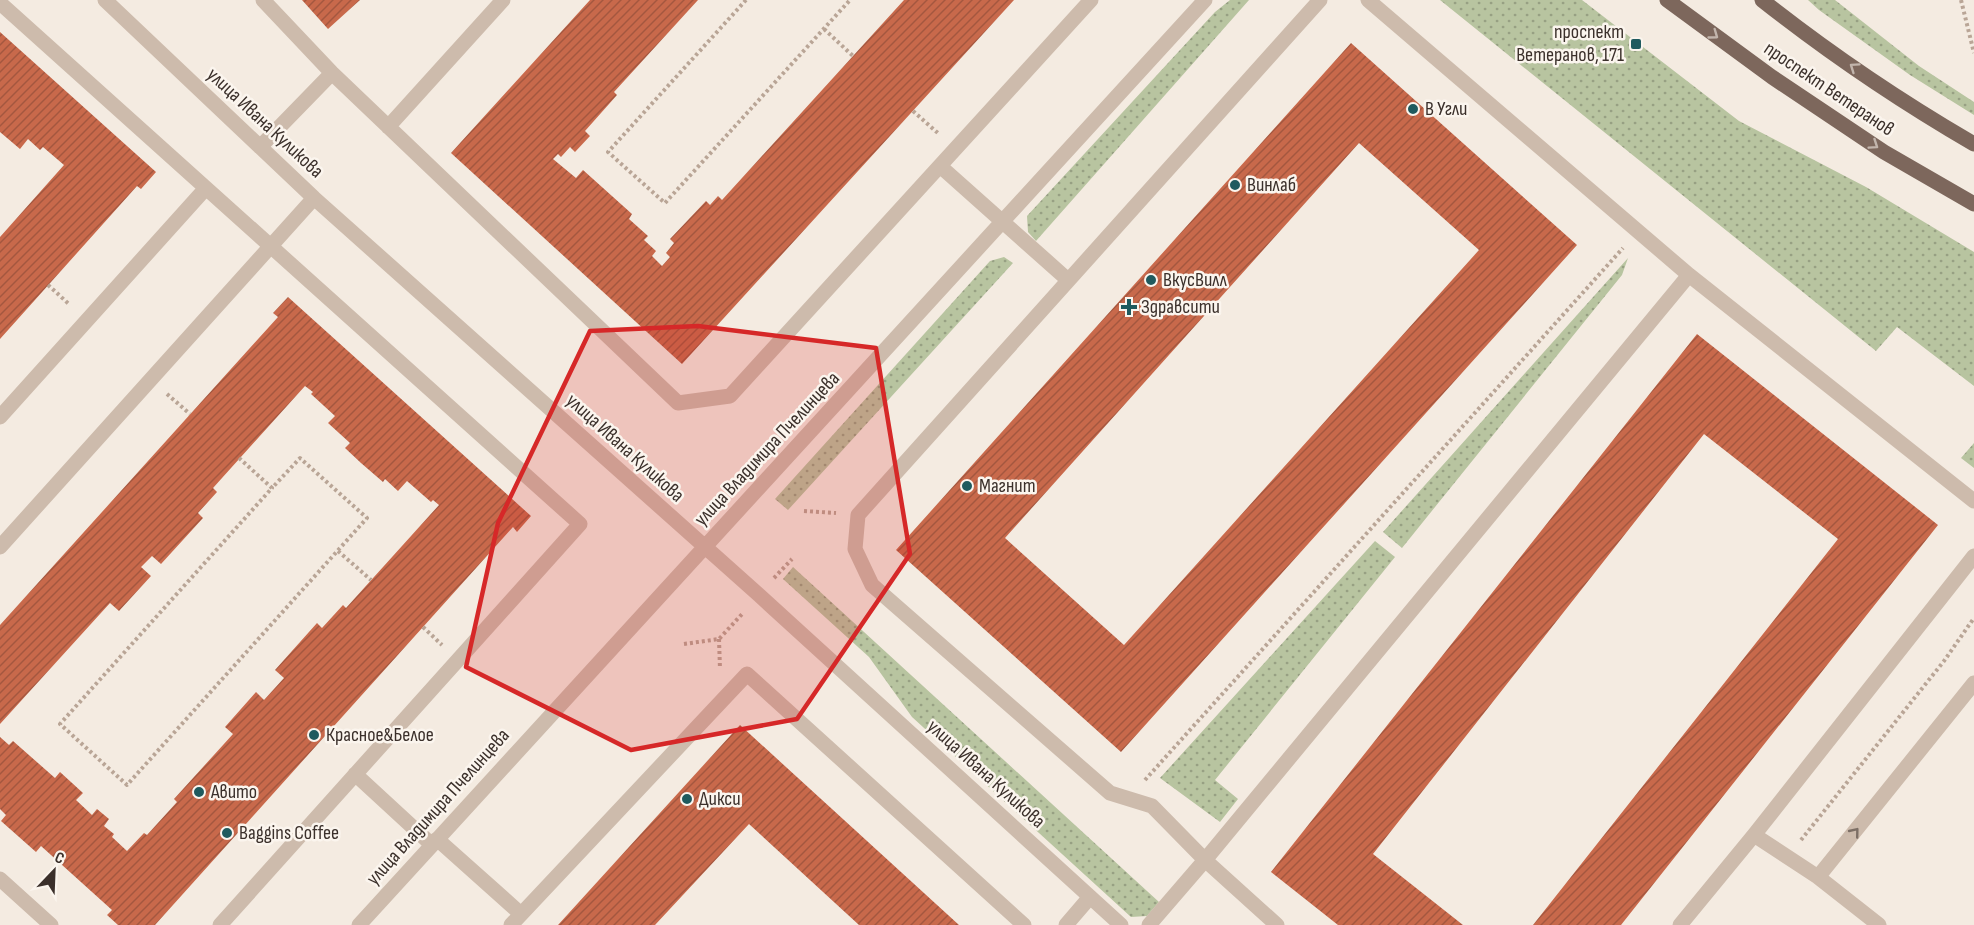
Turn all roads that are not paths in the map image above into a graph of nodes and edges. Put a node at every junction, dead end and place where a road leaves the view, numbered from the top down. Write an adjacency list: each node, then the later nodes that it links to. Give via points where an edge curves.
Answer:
1 (105, 0): 14 (street, улица Ивана Куликова)
2 (263, 0): 11 (street)
3 (503, 0): 12 (street)
4 (1091, 0): 15 (street)
5 (1205, 0): 19 (street, улица Владимира Пчелинцева)
6 (1320, 0): 22 (street)
7 (1368, 0): 21 (street)
8 (1667, 0): 18 (main road, проспект Ветеранов, one-way to 18, via 1884,152)
9 (1762, 0): 13 (main road, проспект Ветеранов, one-way to 9, via 1913,108)
10 (0, 3): 16 (street)
11 (332, 73): 12 (street); 14 (street)
12 (388, 127): 15 (street, via 678,403 730,396)
13 (1974, 144)
14 (260, 147): 17 (street, улица Ивана Куликова)
15 (939, 166): 19 (street)
16 (206, 188): 20 (street); 23 (street)
17 (314, 198): 20 (street); 26 (street, улица Ивана Куликова)
18 (1974, 204)
19 (1003, 223): 22 (street); 26 (street, улица Владимира Пчелинцева)
20 (271, 246): 25 (street); 29 (street, via 580,524)
21 (1689, 275): 24 (street); 32 (street)
22 (1068, 280): 32 (street, via 858,515 855,549 872,585 1110,793 1152,806)
23 (0, 417)
24 (1974, 501)
25 (0, 547)
26 (705, 547): 31 (street, улица Владимира Пчелинцева); 35 (street, улица Ивана Куликова)
27 (1974, 556): 30 (street)
28 (1974, 683): 33 (street, one-way to 28)
29 (355, 774): 31 (street); 38 (street)
30 (1754, 835): 33 (street); 45 (street)
31 (434, 841): 36 (street); 39 (street, улица Владимира Пчелинцева)
32 (1205, 860): 43 (street); 44 (street)
33 (1818, 877): 46 (street)
34 (0, 879): 37 (street)
35 (1090, 897): 41 (street); 42 (street, улица Ивана Куликова)
36 (516, 920): 40 (street, via 747,674)
37 (51, 925)
38 (220, 925)
39 (359, 925)
40 (1024, 925)
41 (1066, 925)
42 (1120, 925)
43 (1149, 925)
44 (1277, 925)
45 (1680, 925)
46 (1879, 925)

